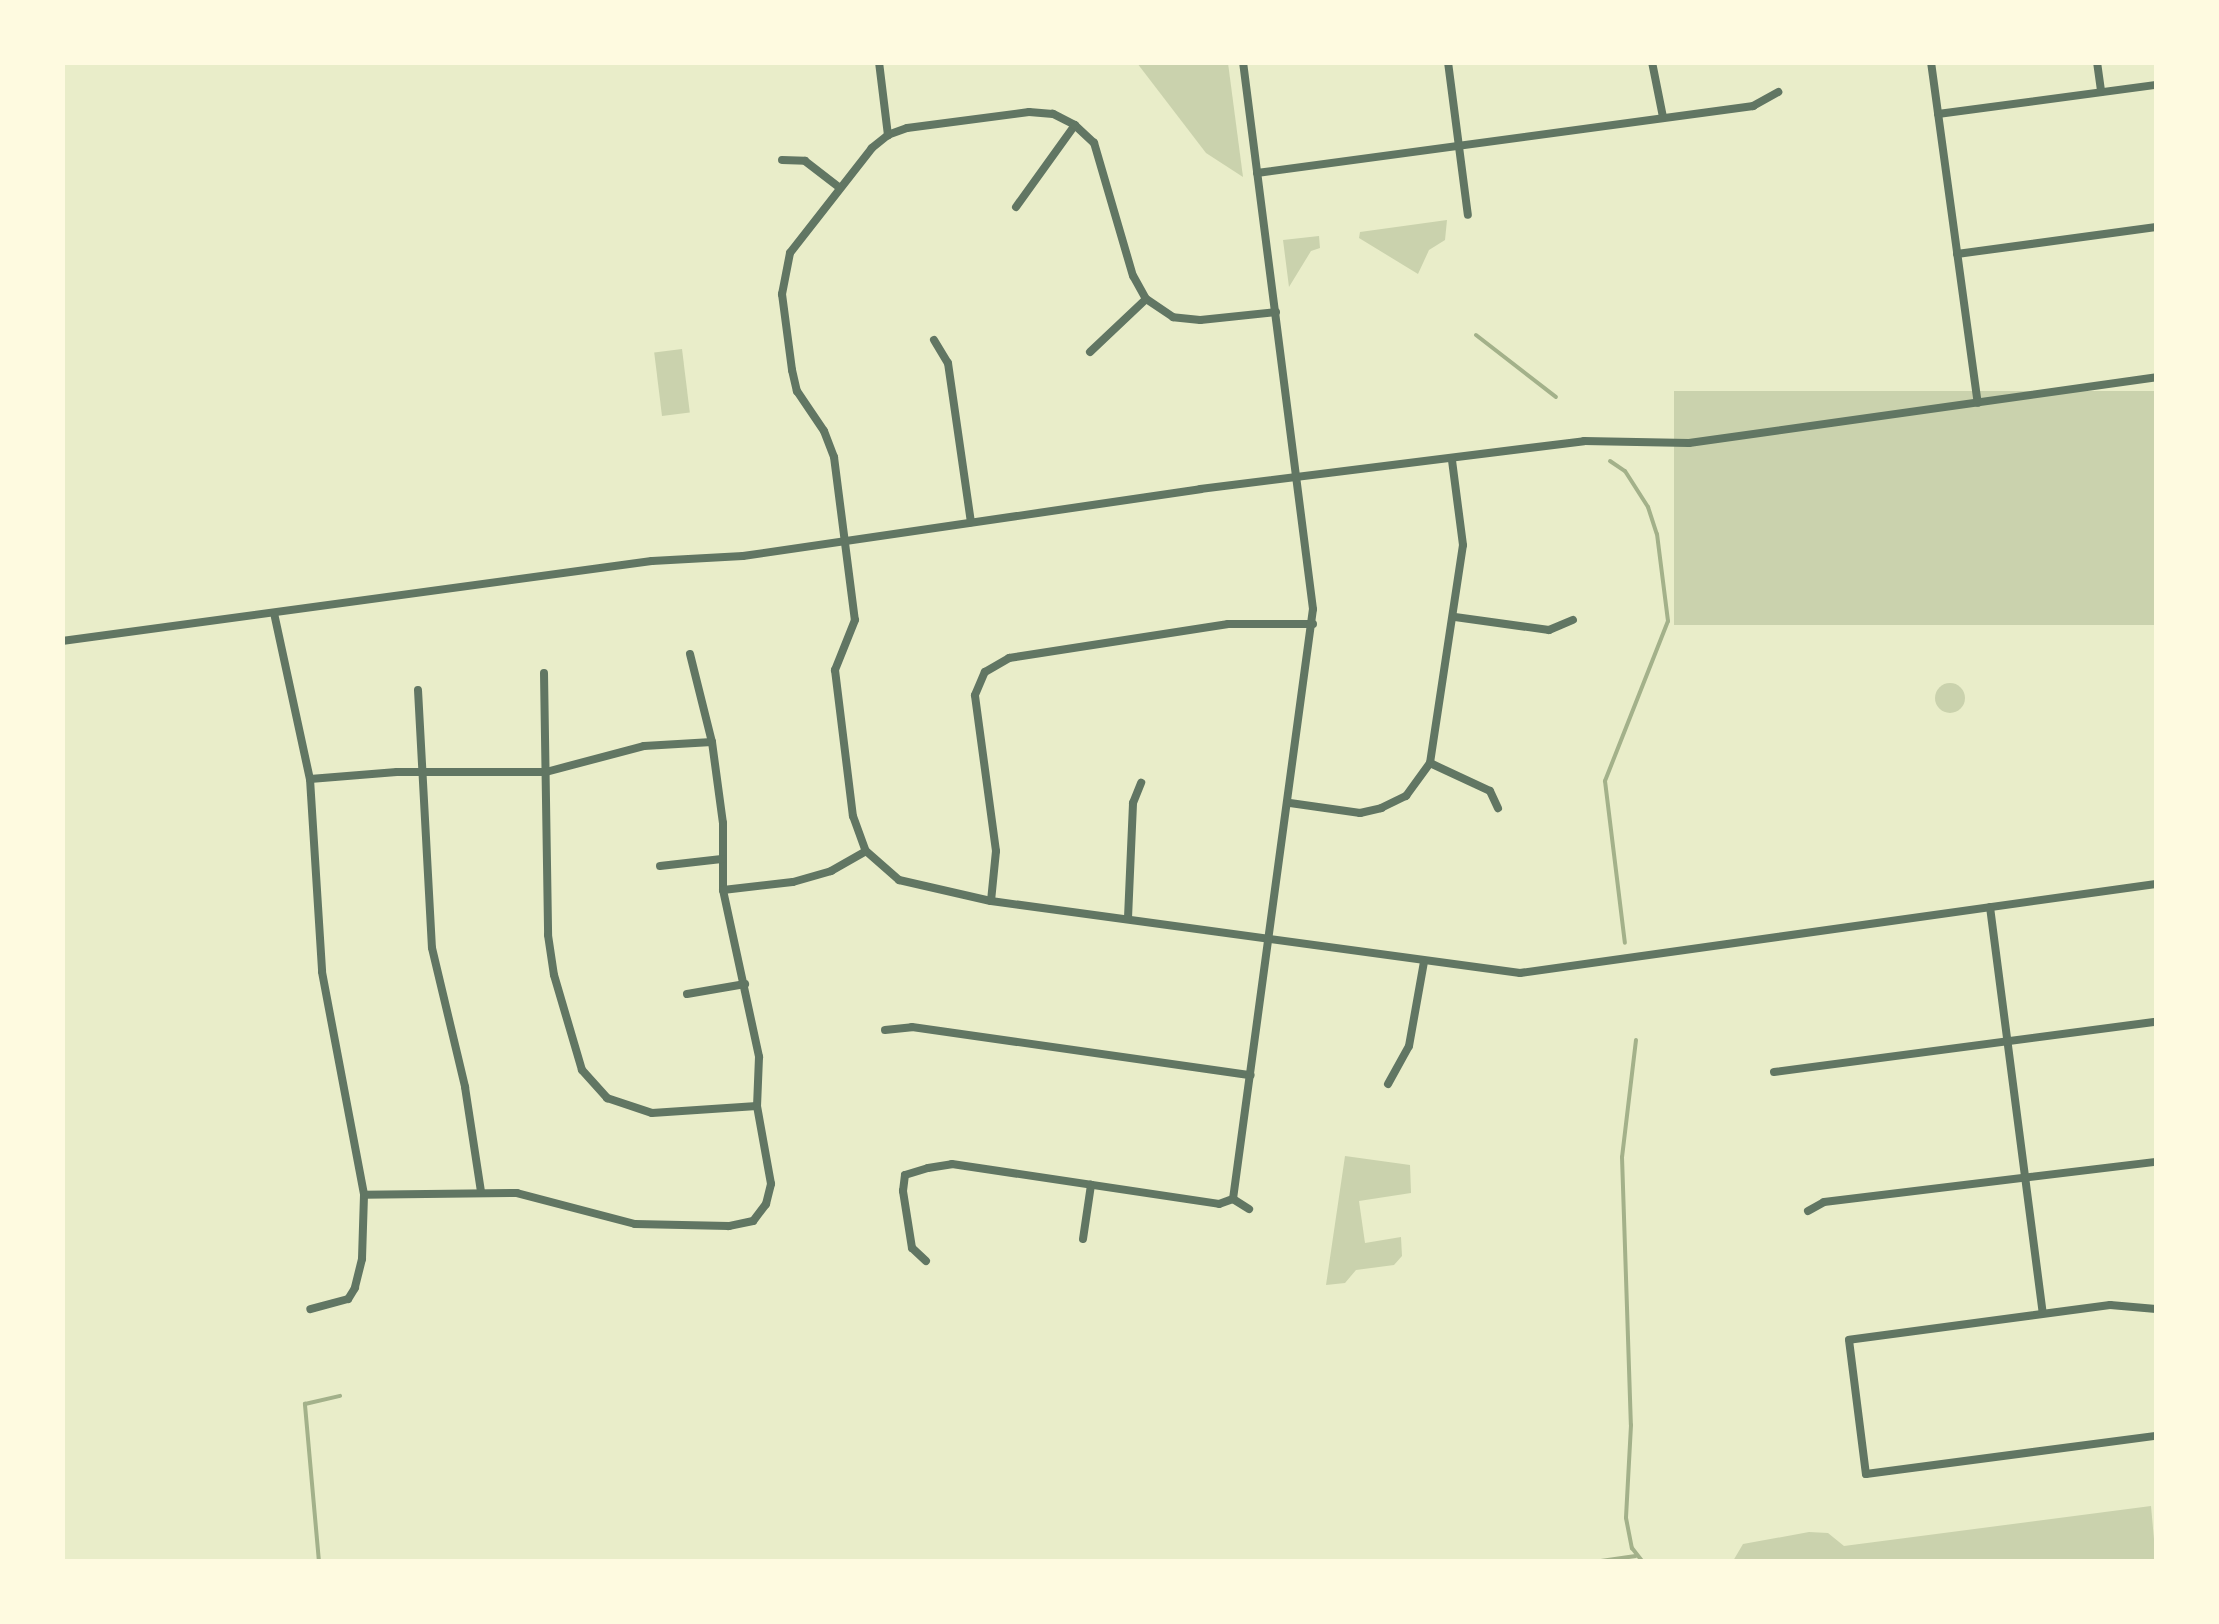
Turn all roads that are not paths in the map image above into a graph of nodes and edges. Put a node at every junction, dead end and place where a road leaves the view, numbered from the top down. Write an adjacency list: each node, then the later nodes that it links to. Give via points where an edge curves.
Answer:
1 (879, 62): 13 (street)
2 (1243, 62): 16 (street)
3 (1448, 62): 14 (street)
4 (1652, 62): 11 (street)
5 (1931, 62): 10 (street)
6 (2097, 62): 9 (street)
7 (2156, 84): 9 (street)
8 (1778, 92): 11 (street, via 1753,106)
9 (2101, 92): 10 (street)
10 (1938, 114): 21 (street)
11 (1662, 117): 14 (street)
12 (1075, 125): 13 (street, via 1028,112); 18 (street); 22 (street, via 1094,143)
13 (888, 135): 17 (street)
14 (1459, 145): 16 (street); 19 (street)
15 (782, 160): 17 (street, via 805,162)
16 (1257, 173): 23 (street)
17 (840, 188): 31 (street, via 790,253 782,294 798,391 834,456)
18 (1016, 206)
19 (1468, 215)
20 (2156, 227): 21 (street)
21 (1958, 254): 27 (street)
22 (1146, 300): 23 (street, via 1173,317 1200,320); 25 (street)
23 (1276, 312): 29 (street)
24 (934, 340): 30 (street, via 948,364)
25 (1090, 352)
26 (2156, 377): 27 (street)
27 (1978, 402): 28 (street, via 1688,443 1584,441)
28 (1452, 460): 29 (street); 33 (street, via 1463,545)
29 (1298, 479): 30 (street); 35 (street)
30 (971, 522): 31 (street)
31 (845, 540): 32 (street); 48 (street, via 855,620 838,658 835,685 852,816)
32 (274, 613): 36 (street); 44 (street)
33 (1455, 617): 34 (street, via 1548,630); 41 (street)
34 (1573, 620)
35 (1312, 624): 46 (street); 53 (street, via 1228,624 1008,658 985,672 974,695 996,851)
36 (62, 641)
37 (690, 654): 40 (street)
38 (544, 673): 43 (street)
39 (418, 690): 42 (street)
40 (712, 742): 43 (street, via 644,746); 49 (street)
41 (1430, 763): 46 (street, via 1406,796 1381,808 1360,812); 47 (street, via 1490,791)
42 (425, 772): 43 (street); 44 (street); 70 (street, via 432,948)
43 (546, 772): 66 (street, via 548,935 582,1070 607,1098 652,1113)
44 (310, 779): 71 (street, via 322,972)
45 (1142, 784): 55 (street, via 1133,804)
46 (1290, 803): 56 (street)
47 (1498, 808)
48 (866, 851): 52 (street, via 812,876); 53 (street, via 899,880)
49 (722, 859): 50 (street); 52 (street)
50 (660, 866)
51 (2156, 884): 54 (street)
52 (723, 890): 58 (street)
53 (991, 901): 55 (street)
54 (1990, 908): 57 (street, via 1539,971); 62 (street)
55 (1128, 918): 56 (street)
56 (1270, 939): 57 (street); 64 (street)
57 (1424, 962): 65 (street, via 1409,1046)
58 (745, 984): 59 (street); 66 (street, via 759,1058)
59 (688, 994)
60 (2156, 1022): 62 (street)
61 (885, 1030): 64 (street, via 912,1027)
62 (2008, 1041): 63 (street); 68 (street)
63 (1774, 1072)
64 (1251, 1075): 72 (street)
65 (1388, 1084)
66 (756, 1106): 70 (street, via 771,1184 753,1221 636,1224 546,1198)
67 (2156, 1162): 68 (street)
68 (2026, 1180): 74 (street, via 1824,1202); 79 (street)
69 (1091, 1186): 72 (street, via 1219,1204); 75 (street); 76 (street, via 952,1164 904,1175 912,1248)
70 (481, 1191): 71 (street)
71 (364, 1194): 77 (street, via 355,1288 348,1299)
72 (1234, 1199): 73 (street)
73 (1248, 1209)
74 (1808, 1211)
75 (1083, 1239)
76 (926, 1261)
77 (310, 1308)
78 (2156, 1309): 79 (street, via 2110,1305)
79 (2043, 1313): 80 (street, via 1848,1340 1866,1474)
80 (2156, 1436)

